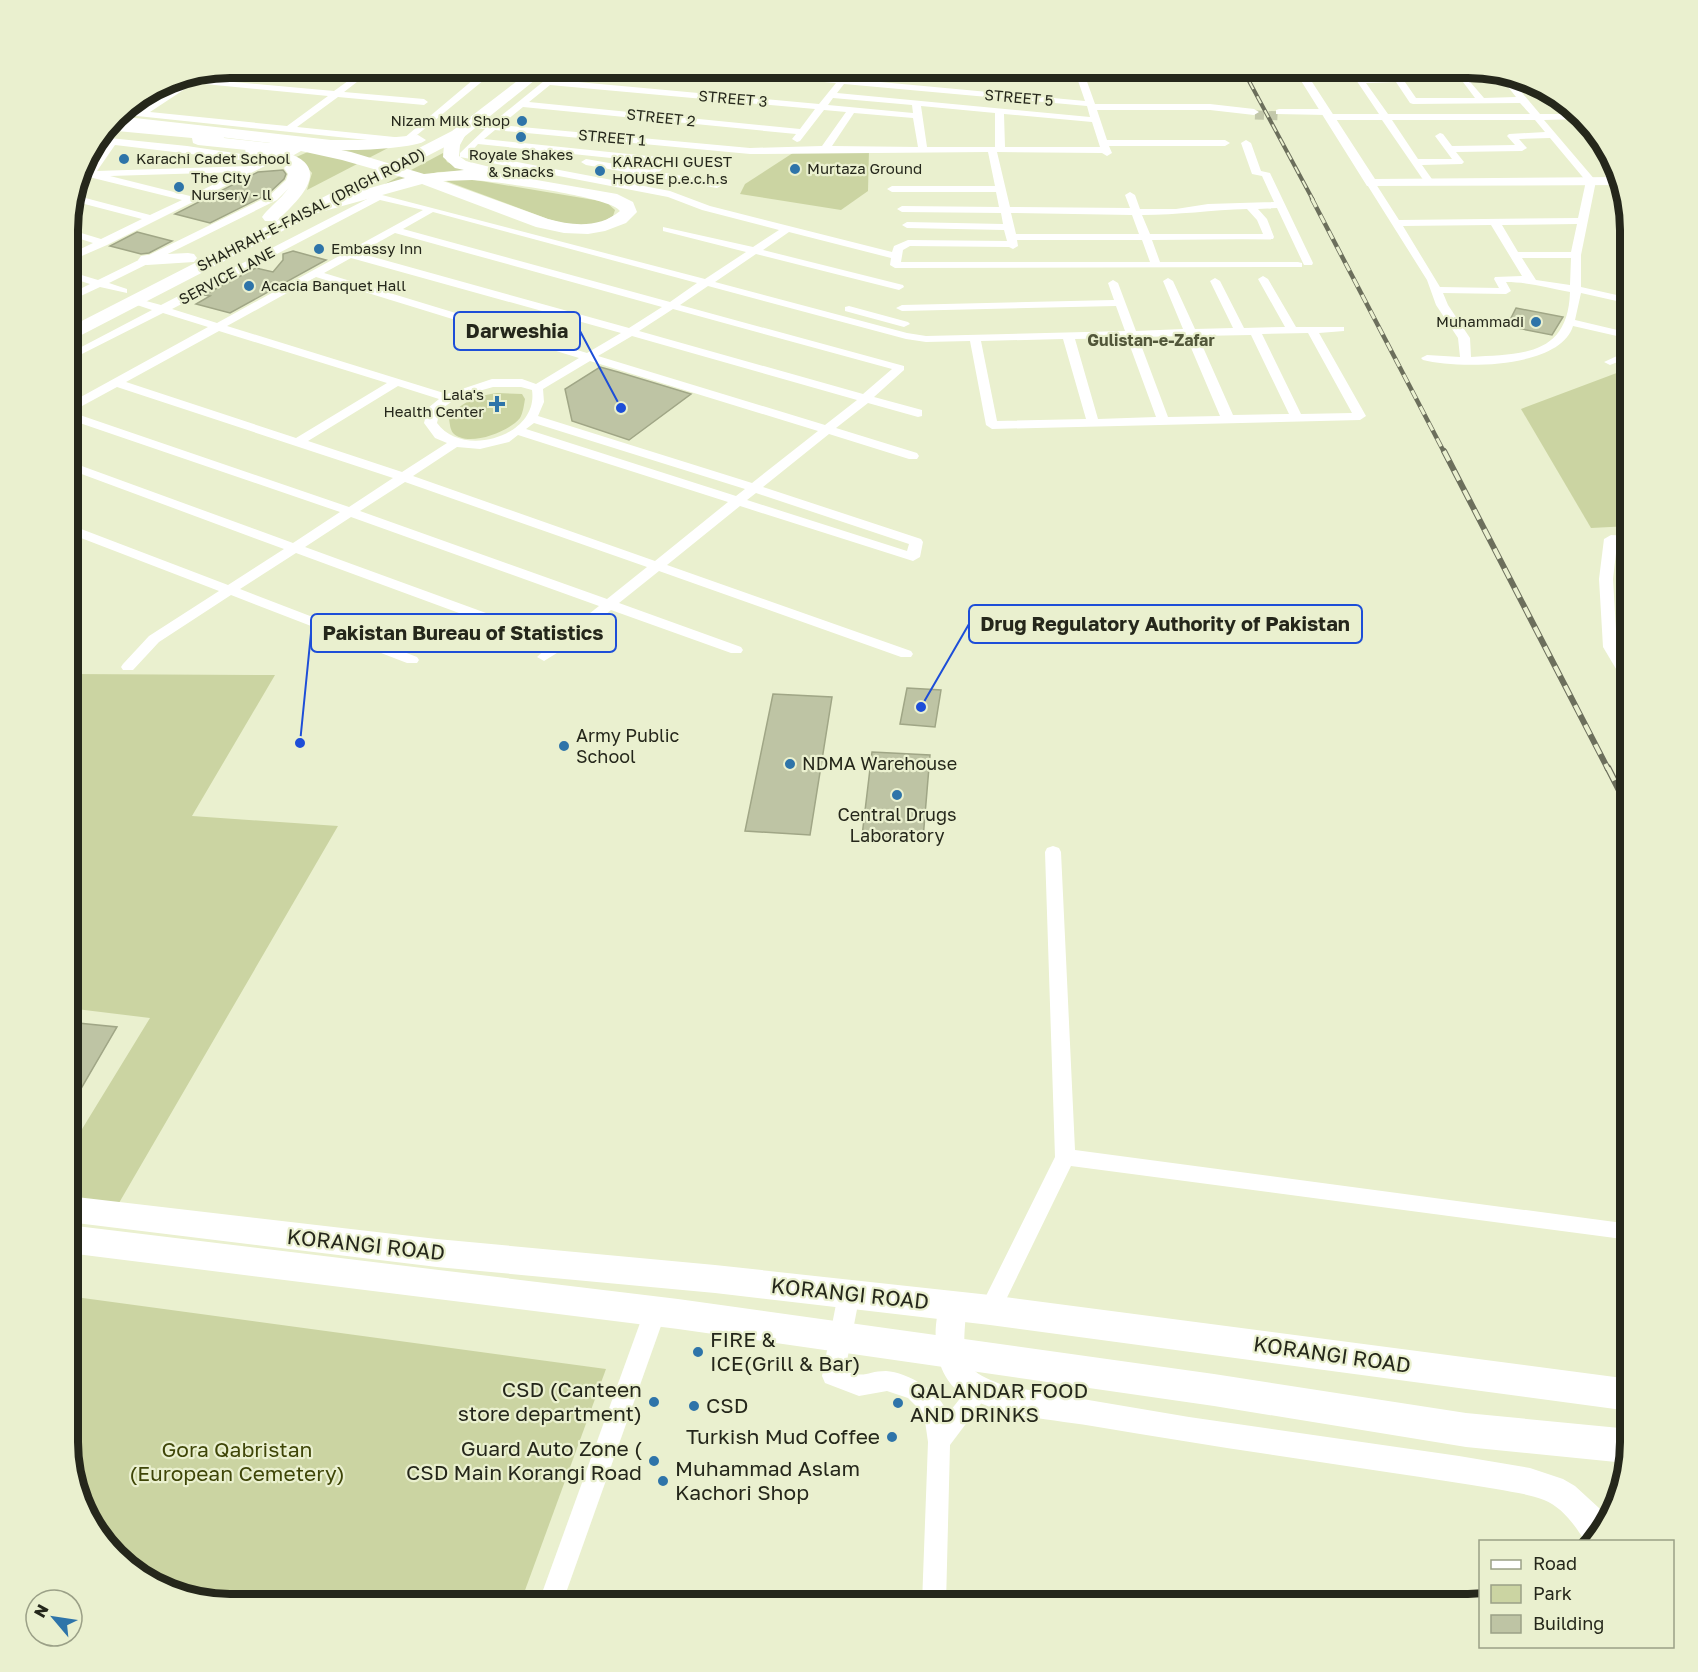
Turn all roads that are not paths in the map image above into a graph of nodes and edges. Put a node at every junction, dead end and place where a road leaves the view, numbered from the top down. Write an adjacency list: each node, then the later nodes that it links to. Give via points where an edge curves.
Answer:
1 (358, 78): 17 (street)
2 (481, 78): 48 (street)
3 (506, 78): 48 (highway, SHAHRAH-E-FAISAL (DRIGH ROAD), via 435,132)
4 (542, 78): 44 (highway, SHAHRAH-E-FAISAL (DRIGH ROAD))
5 (543, 78): 23 (street)
6 (572, 78): 25 (street, STREET 3)
7 (808, 78): 14 (street, STREET 5)
8 (844, 78): 14 (street)
9 (1081, 78): 24 (street)
10 (1304, 78): 31 (street)
11 (1360, 80): 12 (street); 33 (street)
12 (1398, 80): 20 (street, via 1465,79); 20 (street, via 1413,102)
13 (201, 81): 17 (street)
14 (841, 81): 18 (street); 24 (street, STREET 5)
15 (1509, 83): 19 (street)
16 (186, 85): 28 (street)
17 (337, 94): 21 (street); 38 (street)
18 (830, 95): 22 (street); 25 (street)
19 (1524, 100): 20 (street); 34 (street)
20 (1482, 101)
21 (424, 102)
22 (915, 103): 27 (street); 32 (street)
23 (520, 104): 39 (street); 45 (street, STREET 2)
24 (1091, 106): 29 (street, STREET 5, via 1210,107); 36 (street)
25 (821, 107): 26 (street, STREET 3); 45 (street)
26 (852, 110): 32 (street, STREET 3); 54 (street)
27 (999, 111): 36 (street); 57 (street)
28 (141, 114): 37 (street); 38 (street)
29 (1254, 114)
30 (1280, 114): 31 (street)
31 (1327, 115): 33 (street); 70 (street)
32 (917, 116): 56 (street)
33 (1386, 117): 34 (street); 61 (street)
34 (1539, 117): 35 (street); 46 (street)
35 (1570, 117)
36 (1096, 120): 58 (street)
37 (124, 122)
38 (290, 128): 48 (street)
39 (492, 128): 44 (street, STREET 1); 49 (street); 53 (street, STREET 1, via 750,151)
40 (117, 129): 50 (highway, via 192,127)
41 (116, 130): 60 (highway, via 266,152)
42 (116, 130): 63 (main road, via 279,142 330,151 567,229 612,225 629,212 627,205 606,196)
43 (116, 130): 63 (main road, via 325,155 558,236 620,231 642,219 646,208 624,193)
44 (464, 130): 63 (main road, via 452,145 451,157); 83 (highway, SHAHRAH-E-FAISAL (DRIGH ROAD))
45 (802, 132): 53 (street)
46 (1554, 135): 55 (street, via 1512,136 1522,148); 67 (street)
47 (1440, 136): 55 (street)
48 (412, 141): 50 (highway, via 357,146); 85 (highway, SHAHRAH-E-FAISAL (DRIGH ROAD))
49 (476, 141): 65 (street, via 667,161); 94 (street, via 463,155 670,194)
50 (308, 142): 60 (highway, via 305,149)
51 (1225, 143): 58 (street, STREET 1)
52 (1246, 143): 78 (street, via 1257,174 1265,173)
53 (789, 149): 54 (street, STREET 1)
54 (825, 149): 56 (street, STREET 1)
55 (1449, 149): 61 (street, via 1459,162)
56 (923, 150): 57 (street, STREET 1)
57 (996, 150): 58 (street, STREET 1); 73 (street)
58 (1106, 151)
59 (561, 158): 65 (street)
60 (280, 162): 62 (street); 85 (highway, via 301,167 303,181 290,201); 106 (street, via 293,174 273,198)
61 (1415, 162): 69 (street)
62 (253, 169): 64 (street); 76 (street)
63 (460, 170): 74 (main road)
64 (89, 174)
65 (651, 174): 71 (street)
66 (89, 175): 76 (street)
67 (1591, 181): 68 (street); 69 (street); 89 (street)
68 (1612, 181)
69 (1429, 182): 70 (street)
70 (1371, 183): 90 (street)
71 (717, 185)
72 (892, 189): 73 (street)
73 (1000, 189): 82 (street)
74 (377, 194): 81 (street); 83 (main road); 86 (street, SERVICE LANE)
75 (1130, 195): 84 (street)
76 (191, 199): 87 (street)
77 (81, 200): 87 (street)
78 (1280, 205): 79 (street); 109 (street, via 1303,264)
79 (1251, 207): 84 (street); 97 (street, via 1262,219 1269,237)
80 (902, 208): 82 (street)
81 (432, 209): 93 (street); 99 (street)
82 (1005, 209): 84 (street); 96 (street)
83 (314, 210): 86 (street); 124 (highway, SHAHRAH-E-FAISAL (DRIGH ROAD))
84 (1137, 212): 97 (street)
85 (271, 217): 105 (highway, SHAHRAH-E-FAISAL (DRIGH ROAD))
86 (337, 218): 129 (street, SERVICE LANE)
87 (152, 219): 98 (street)
88 (1494, 221): 89 (street); 90 (street); 103 (street)
89 (1582, 221): 104 (street)
90 (1395, 223): 122 (street)
91 (907, 225): 96 (street)
92 (667, 229): 100 (street)
93 (394, 230): 102 (street); 127 (street)
94 (786, 230): 100 (street); 107 (street)
95 (78, 235): 98 (street)
96 (1011, 236): 97 (street); 107 (street, via 908,243 898,248); 108 (street)
97 (1146, 237): 109 (street)
98 (103, 243): 101 (street)
99 (575, 247): 111 (street, via 603,244); 117 (street)
100 (754, 250): 111 (street); 120 (street)
101 (78, 254)
102 (350, 254): 110 (street); 139 (street)
103 (1515, 255): 104 (street); 114 (street)
104 (1576, 255): 121 (street)
105 (188, 258): 106 (highway); 124 (highway, SHAHRAH-E-FAISAL (DRIGH ROAD))
106 (147, 260): 119 (street)
107 (895, 260): 108 (street); 120 (street)
108 (1017, 265): 109 (street)
109 (1156, 265)
110 (316, 273): 133 (street); 148 (street)
111 (716, 274): 117 (street); 132 (street)
112 (78, 277): 119 (street)
113 (1263, 279): 136 (street)
114 (1529, 279): 121 (street, via 1532,283); 122 (street, via 1499,279 1506,291)
115 (1168, 281): 141 (street)
116 (1215, 281): 140 (street)
117 (704, 282): 127 (street); 145 (street)
118 (1113, 283): 126 (street)
119 (99, 284): 123 (street); 124 (street)
120 (898, 287): 128 (street)
121 (1575, 289): 125 (street); 131 (street)
122 (1436, 290): 151 (street, via 1464,338)
123 (78, 294)
124 (129, 296): 129 (street); 130 (highway, SHAHRAH-E-FAISAL (DRIGH ROAD)); 134 (highway, SHAHRAH-E-FAISAL (DRIGH ROAD))
125 (1620, 299)
126 (1121, 303): 128 (street); 142 (street)
127 (670, 306): 139 (street); 157 (street, via 900,368)
128 (902, 308): 132 (street)
129 (163, 310): 133 (street); 147 (street, SERVICE LANE)
130 (78, 315)
131 (1569, 322): 143 (street); 151 (street, via 1565,335 1540,352 1524,357)
132 (904, 324): 145 (street)
133 (219, 327): 153 (street); 154 (street)
134 (78, 329)
135 (1340, 329): 137 (street)
136 (1292, 330): 137 (street); 138 (street)
137 (1312, 330): 162 (street, via 1359,416)
138 (1255, 331): 140 (street); 162 (street)
139 (631, 332): 148 (street); 157 (street)
140 (1240, 332): 141 (street)
141 (1191, 333): 142 (street); 163 (street)
142 (1132, 334): 144 (street); 164 (street)
143 (1620, 334)
144 (1068, 335): 146 (street); 165 (street)
145 (906, 336): 146 (street)
146 (975, 338): 165 (street, via 992,425)
147 (78, 353)
148 (588, 358): 155 (street); 167 (street)
149 (1428, 358): 151 (street)
150 (1620, 358): 152 (street)
151 (1466, 361)
152 (1610, 362)
153 (397, 382): 156 (street); 168 (street)
154 (117, 383): 158 (street); 168 (street)
155 (537, 388): 156 (street, via 522,383 492,383); 160 (street, via 539,399)
156 (448, 398): 169 (street, via 431,413 429,423 433,432)
157 (866, 398): 159 (street); 167 (street)
158 (78, 404)
159 (918, 413)
160 (532, 417): 166 (street); 173 (street)
161 (78, 418): 175 (street)
162 (1297, 418): 163 (street)
163 (1228, 419): 164 (street)
164 (1163, 421): 165 (street)
165 (1093, 423)
166 (518, 431): 169 (street, via 488,443); 174 (street)
167 (825, 431): 170 (street); 173 (street)
168 (298, 442): 172 (street)
169 (454, 444): 172 (street)
170 (913, 456)
171 (78, 469): 178 (street)
172 (404, 477): 175 (street); 181 (street)
173 (754, 488): 174 (street); 174 (street, via 916,542 913,557)
174 (738, 501): 181 (street)
175 (351, 512): 178 (street); 183 (street)
176 (78, 532): 182 (street)
177 (1620, 539): 179 (street, via 1611,539)
178 (296, 547): 182 (street); 184 (street)
179 (1611, 547): 180 (street); 189 (street, via 1606,579 1610,647)
180 (1620, 550)
181 (657, 566): 183 (street); 186 (street)
182 (230, 590): 188 (street); 190 (street, via 154,639)
183 (609, 605): 184 (street); 185 (street)
184 (560, 645): 187 (street)
185 (736, 650)
186 (906, 654)
187 (544, 657)
188 (412, 660)
189 (1620, 664)
190 (128, 667)
191 (1053, 852): 192 (street)
192 (1065, 1157): 194 (street); 198 (street)
193 (78, 1210): 196 (main road, KORANGI ROAD, via 437,1253)
194 (1620, 1231)
195 (78, 1240): 199 (main road, KORANGI ROAD)
196 (849, 1294): 197 (main road, KORANGI ROAD); 200 (street)
197 (953, 1306): 198 (main road, KORANGI ROAD); 201 (street)
198 (990, 1310): 203 (main road, KORANGI ROAD)
199 (655, 1312): 200 (main road, KORANGI ROAD); 207 (street)
200 (842, 1338): 201 (main road, KORANGI ROAD); 204 (street, via 833,1376 858,1386 887,1381 916,1391 935,1410)
201 (949, 1354): 202 (street, via 951,1365 961,1376); 205 (main road, KORANGI ROAD, via 1215,1390 1466,1430)
202 (981, 1389): 204 (street); 206 (street, via 1006,1399 1189,1430 1459,1468 1530,1482 1565,1496)
203 (1620, 1394)
204 (939, 1442): 208 (street)
205 (1620, 1445)
206 (1593, 1528)
207 (554, 1594)
208 (934, 1594)

